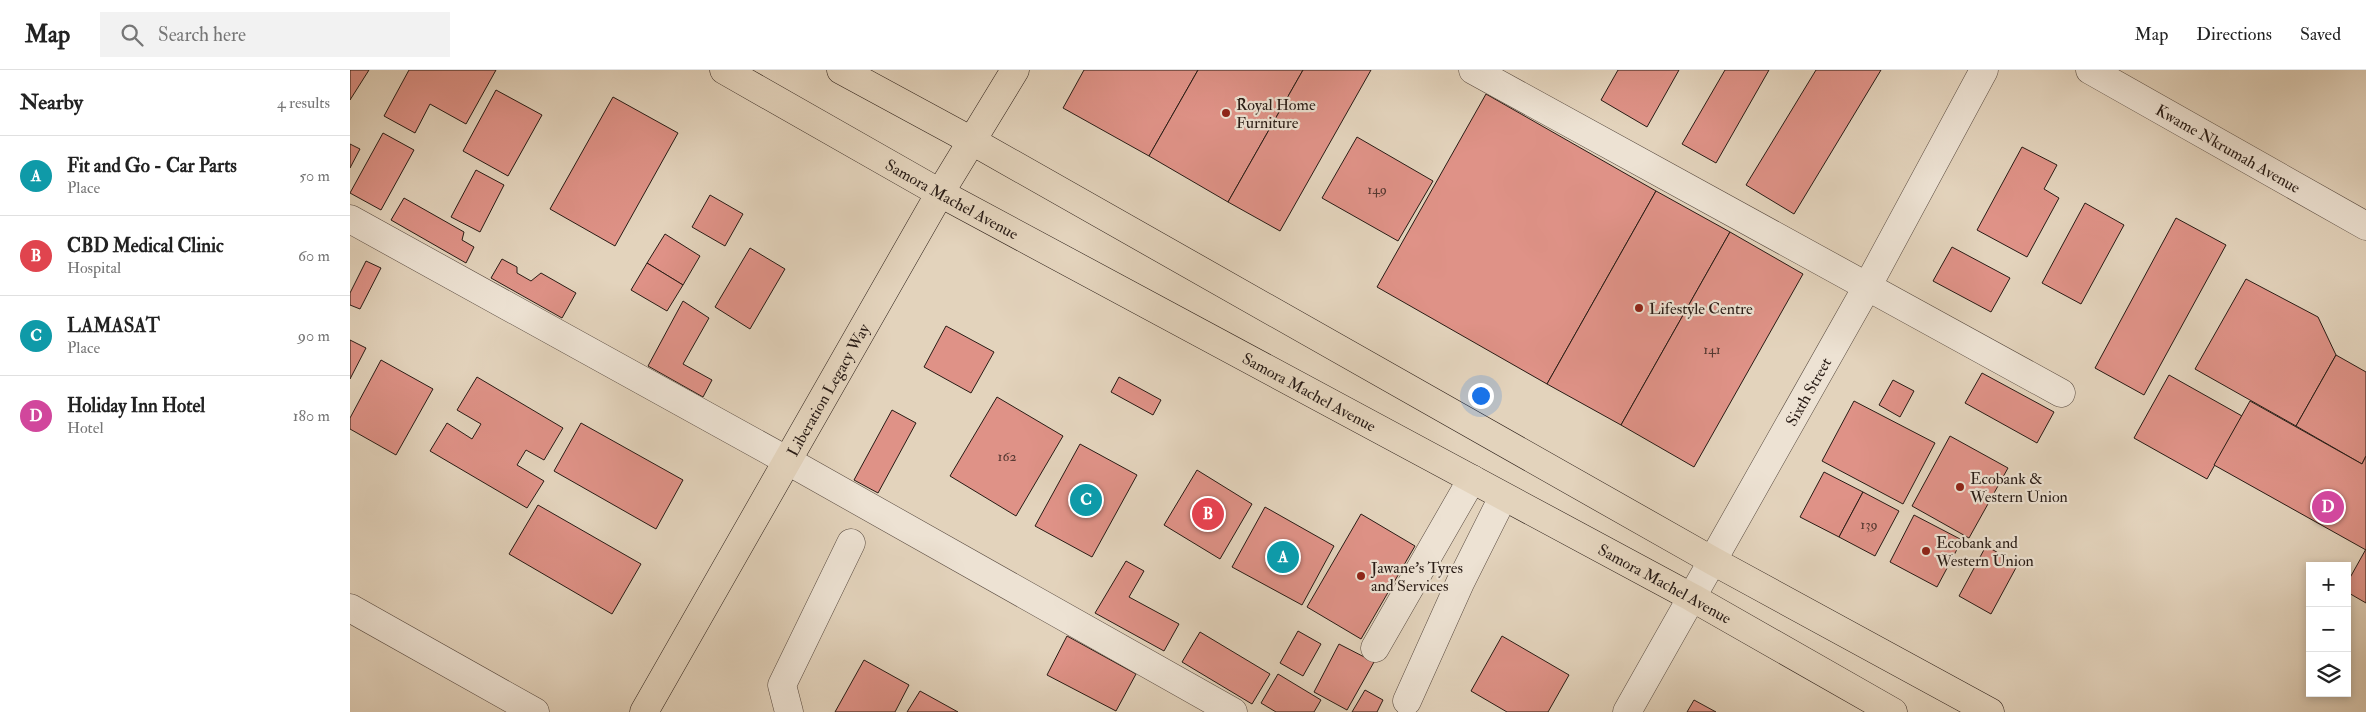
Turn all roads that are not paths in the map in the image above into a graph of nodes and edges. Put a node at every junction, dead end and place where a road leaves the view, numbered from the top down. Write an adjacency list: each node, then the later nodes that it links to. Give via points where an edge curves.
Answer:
1 (724, 70): 8 (main road, Samora Machel Avenue)
2 (842, 70): 7 (main road)
3 (1015, 70): 7 (main road, Liberation Legacy Way)
4 (1473, 70): 11 (street)
5 (1984, 70): 11 (street, Sixth Street)
6 (2090, 70): 10 (street, Kwame Nkrumah Avenue)
7 (972, 141): 8 (main road, Liberation Legacy Way); 17 (main road)
8 (940, 193): 13 (main road, Liberation Legacy Way); 14 (main road, Samora Machel Avenue)
9 (350, 219): 13 (street)
10 (2366, 226)
11 (1867, 287): 12 (street); 17 (street, Sixth Street)
12 (2061, 393)
13 (788, 461): 23 (main road, Liberation Legacy Way); 25 (street)
14 (1472, 479): 15 (main road, Samora Machel Avenue); 20 (street)
15 (1504, 496): 18 (main road, Samora Machel Avenue); 21 (street)
16 (851, 544): 24 (street, via 782,685)
17 (1713, 560): 18 (street, Sixth Street); 28 (main road)
18 (1693, 598): 26 (street, Sixth Street); 27 (main road, Samora Machel Avenue)
19 (350, 608): 22 (street)
20 (1375, 648)
21 (1407, 700)
22 (535, 712)
23 (644, 712)
24 (788, 712)
25 (1232, 712)
26 (1626, 712)
27 (1893, 712)
28 (1990, 712)

